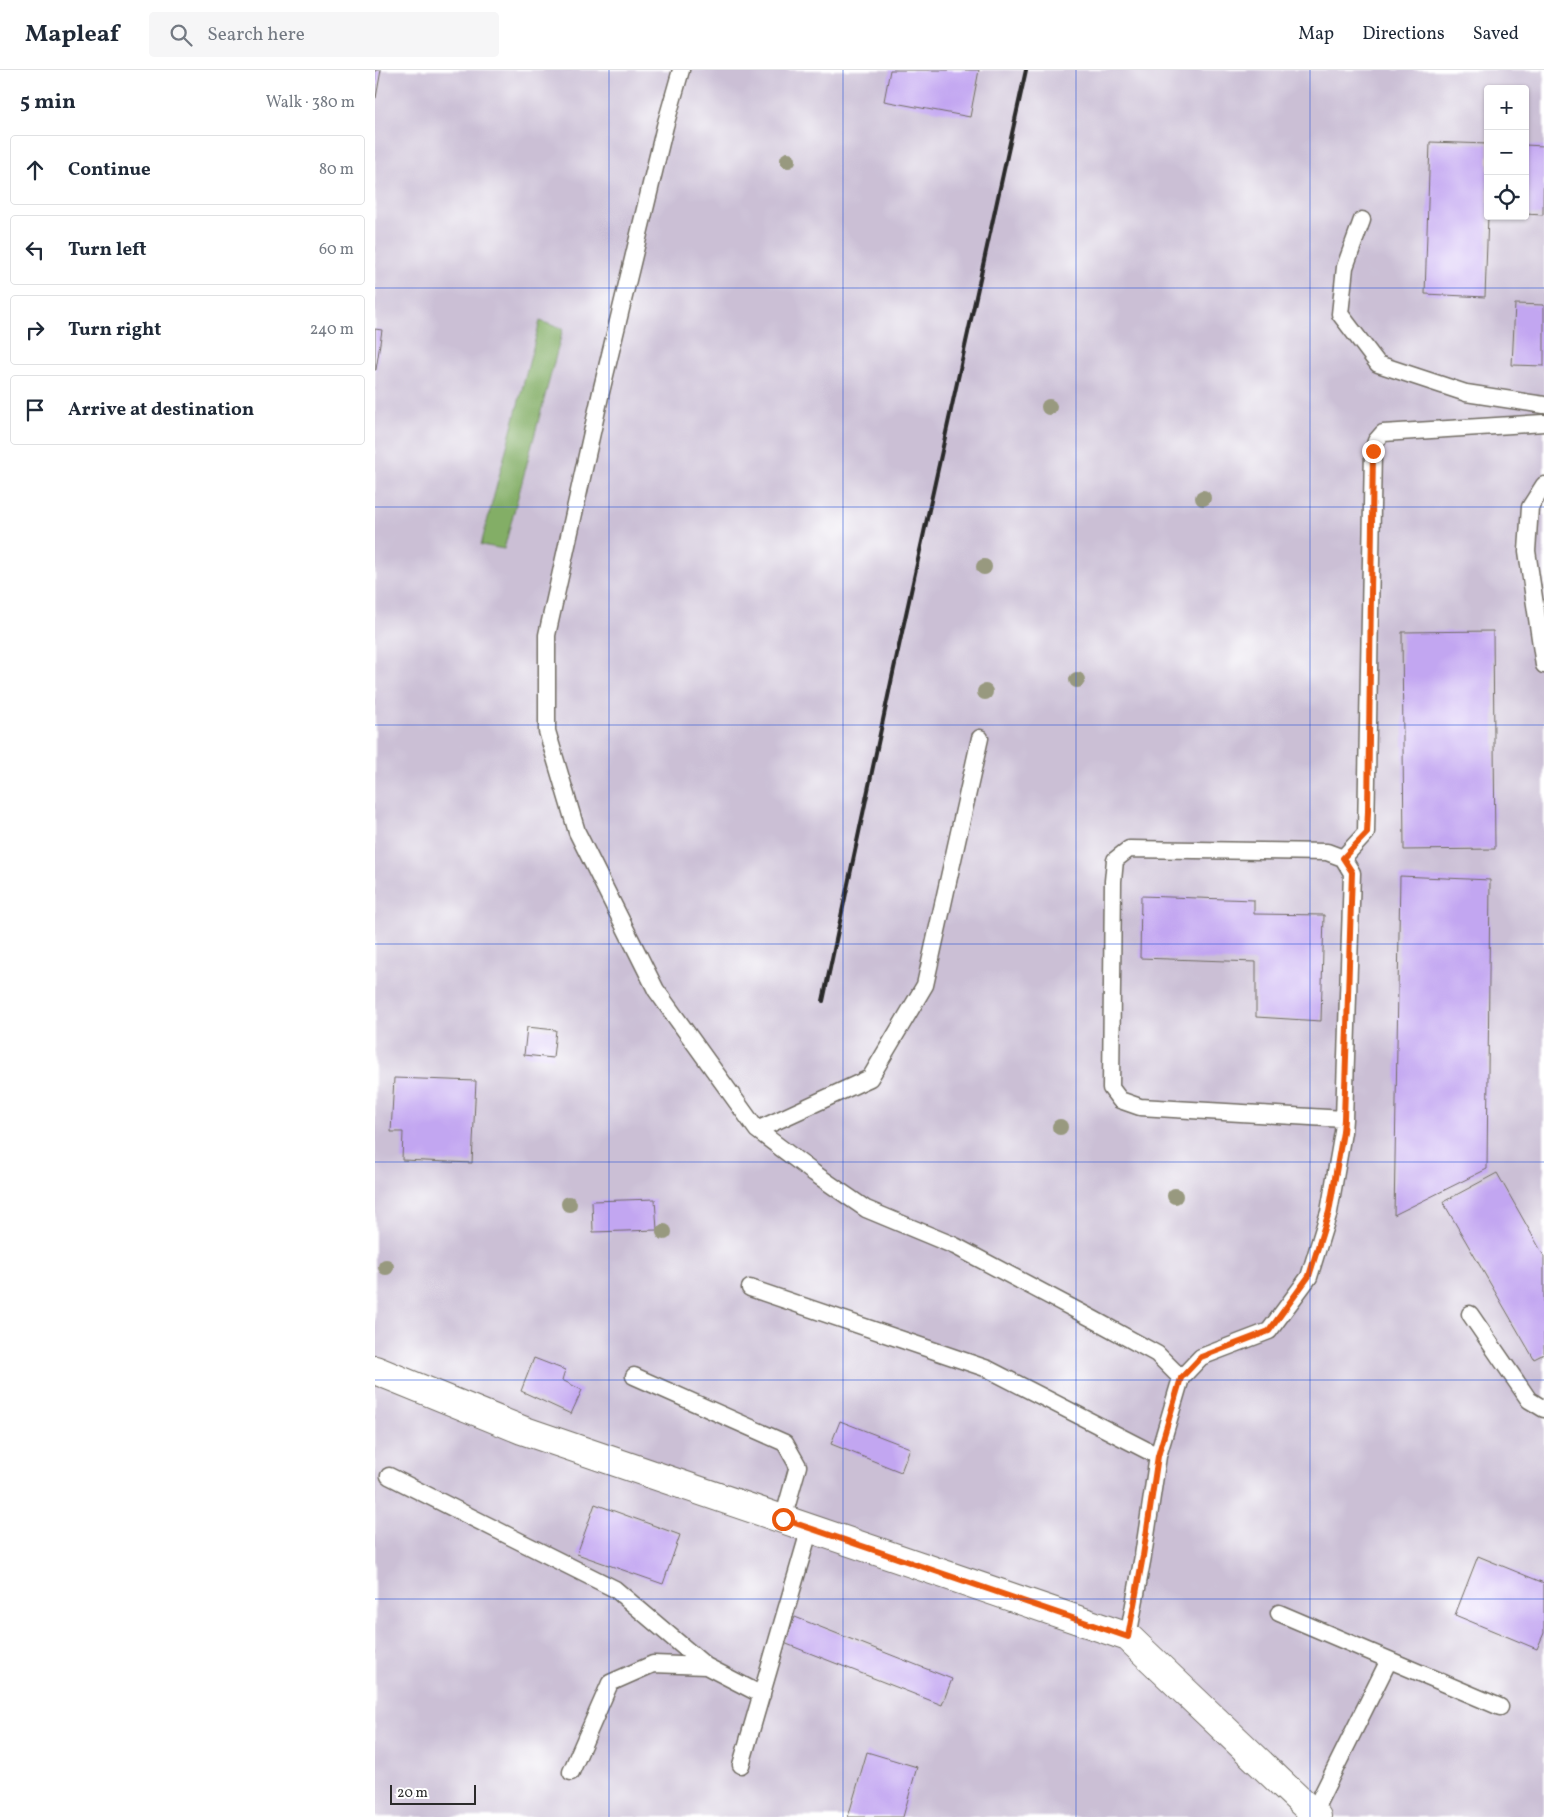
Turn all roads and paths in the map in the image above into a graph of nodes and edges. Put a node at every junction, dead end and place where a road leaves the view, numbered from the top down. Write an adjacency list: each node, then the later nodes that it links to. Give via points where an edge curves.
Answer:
1 (681, 70): 10 (lane, via 603,383 547,634 547,731 577,832 656,990)
2 (1362, 220): 3 (lane, via 1345,267 1340,314 1378,364 1466,393)
3 (1544, 405)
4 (1544, 423): 8 (lane, via 1383,433 1376,441 1373,451 1367,833)
5 (1544, 485): 6 (lane, via 1530,507 1527,551)
6 (1544, 665)
7 (980, 738): 10 (lane, via 925,985 870,1078)
8 (1343, 858): 9 (lane, via 1352,872); 9 (lane, via 1327,852 1129,849 1115,860 1111,1088 1119,1100 1140,1107)
9 (1344, 1119): 15 (lane, via 1329,1212 1309,1276 1269,1331 1201,1357)
10 (757, 1130): 15 (lane, via 867,1209 955,1246 1093,1319 1157,1354)
11 (750, 1288): 17 (lane, via 988,1369)
12 (1470, 1314): 16 (lane, via 1529,1400)
13 (375, 1370): 19 (street, via 522,1430)
14 (634, 1376): 19 (lane, via 785,1443 798,1466)
15 (1181, 1378): 17 (lane)
16 (1544, 1409)
17 (1158, 1456): 22 (lane)
18 (389, 1476): 24 (lane, via 615,1589)
19 (783, 1519): 20 (street)
20 (810, 1528): 22 (street); 25 (lane)
21 (1279, 1613): 23 (lane)
22 (1128, 1637): 29 (street)
23 (1389, 1660): 26 (lane); 29 (lane)
24 (707, 1666): 25 (lane); 28 (lane, via 653,1664 610,1683)
25 (762, 1695): 27 (lane)
26 (1500, 1707)
27 (741, 1765)
28 (571, 1772)
29 (1315, 1815)

